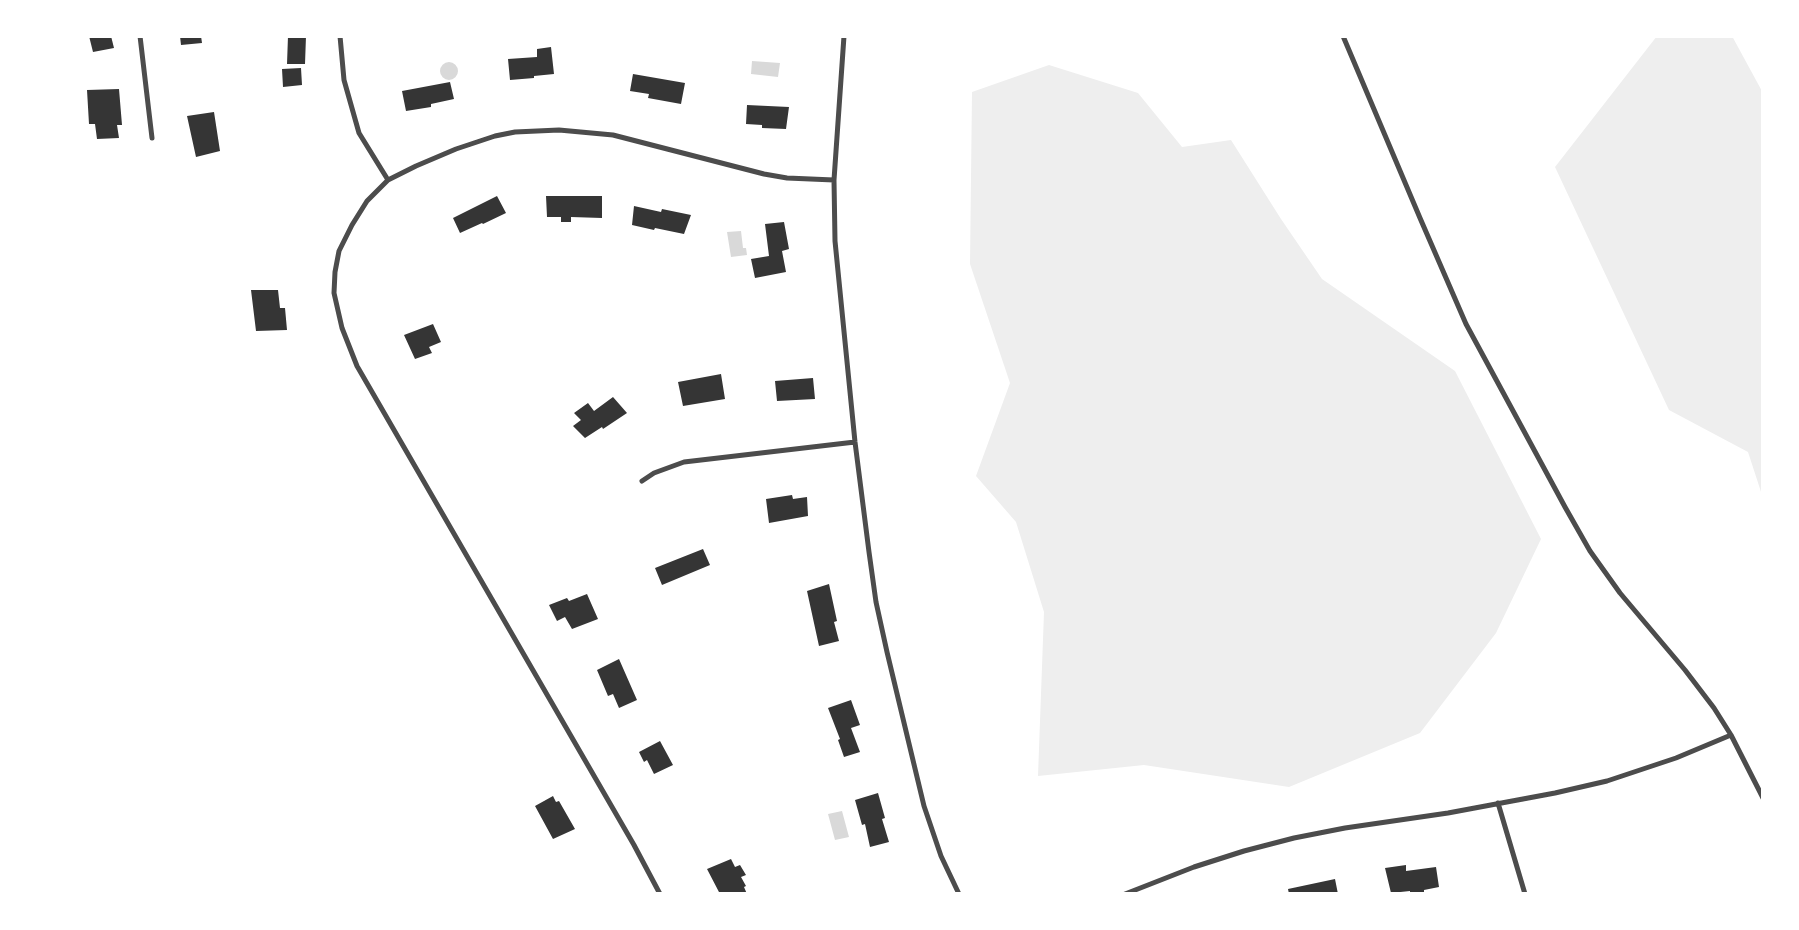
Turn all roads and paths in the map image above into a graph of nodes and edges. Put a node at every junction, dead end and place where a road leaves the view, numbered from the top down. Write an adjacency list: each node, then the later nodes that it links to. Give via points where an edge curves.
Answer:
1 (140, 36): 5 (street)
2 (340, 36): 6 (street, via 344,80 358,133)
3 (844, 36): 7 (street)
4 (1343, 36): 10 (street, via 1466,324 1565,507 1590,551 1620,593 1685,670)
5 (152, 138)
6 (388, 180): 7 (street, via 448,152 495,136 559,130 613,135 764,174); 13 (street, via 367,201 339,251 334,293 342,328 357,366)
7 (834, 180): 8 (street, via 835,242)
8 (855, 442): 9 (street, via 684,462); 14 (street, via 876,602 887,652 924,806 941,856)
9 (642, 481)
10 (1731, 735): 11 (street); 12 (street, via 1607,781)
11 (1763, 798)
12 (1498, 804): 15 (street, via 1294,838 1194,867); 16 (street)
13 (660, 894)
14 (959, 894)
15 (1126, 894)
16 (1525, 894)

